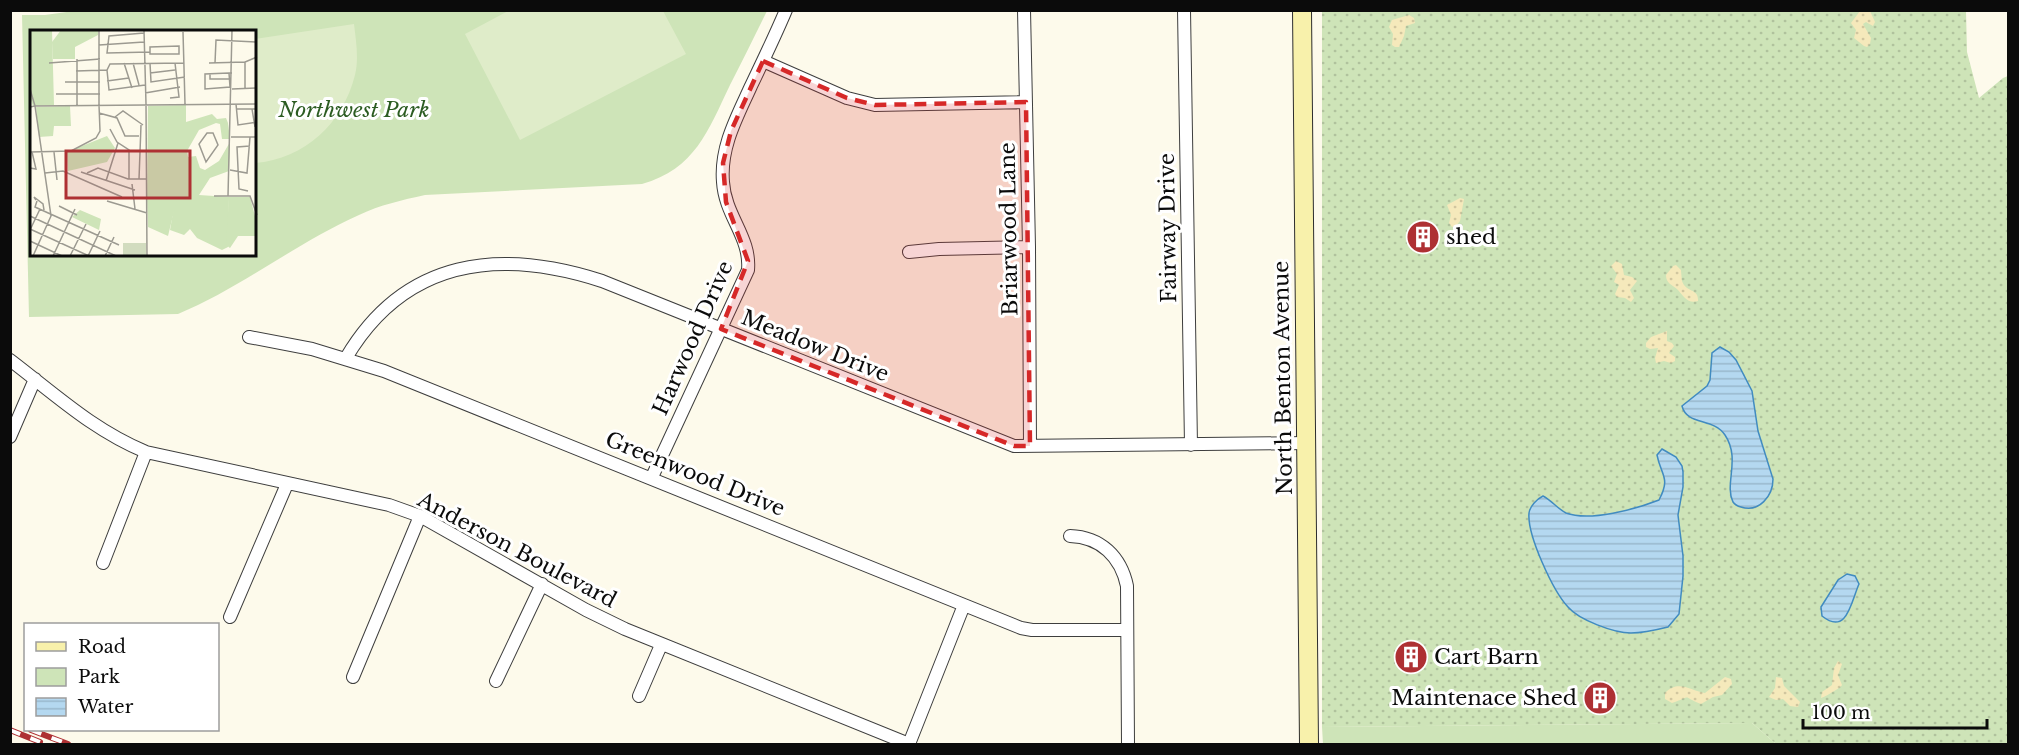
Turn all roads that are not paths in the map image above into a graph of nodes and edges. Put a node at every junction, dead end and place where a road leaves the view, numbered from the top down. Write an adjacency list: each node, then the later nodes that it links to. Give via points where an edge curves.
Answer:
1 (786, 10): 5 (street, Harwood Drive)
2 (1024, 10): 6 (street, Briarwood Lane)
3 (1184, 10): 16 (street, Fairway Drive)
4 (1302, 10): 15 (main road, North Benton Avenue)
5 (763, 61): 6 (street, via 847,98 875,105); 9 (street, Harwood Drive, via 724,154 726,202 743,238 748,261 744,281)
6 (1026, 102): 7 (street, Briarwood Lane)
7 (1029, 247): 8 (street); 17 (street, Briarwood Lane)
8 (909, 252)
9 (721, 330): 11 (street, Meadow Drive, via 576,272 498,263 450,271 406,292 369,324); 17 (street, Meadow Drive, via 1014,446); 19 (street, Harwood Drive)
10 (249, 337): 11 (street, Greenwood Drive)
11 (346, 358): 19 (street, Greenwood Drive)
12 (10, 360): 13 (street, Anderson Boulevard)
13 (35, 379): 14 (street); 18 (street, Anderson Boulevard, via 102,431)
14 (10, 437)
15 (1307, 443): 16 (street, Meadow Drive); 34 (main road, North Benton Avenue)
16 (1191, 445): 17 (street, Meadow Drive)
17 (1030, 446)
18 (146, 452): 20 (street, Anderson Boulevard); 23 (street)
19 (652, 477): 25 (street, Greenwood Drive)
20 (287, 484): 21 (street, Anderson Boulevard); 26 (street)
21 (420, 516): 24 (street, Anderson Boulevard); 29 (street)
22 (1070, 536): 27 (street, via 1097,542 1117,560 1127,586)
23 (103, 563)
24 (542, 584): 28 (street, Anderson Boulevard, via 586,610); 30 (street)
25 (964, 605): 27 (street, Greenwood Drive, via 1032,630); 32 (street)
26 (230, 617)
27 (1127, 630): 33 (street)
28 (661, 645): 31 (street); 32 (street, Anderson Boulevard)
29 (353, 677)
30 (496, 681)
31 (639, 696)
32 (909, 744)
33 (1128, 744)
34 (1309, 744)

